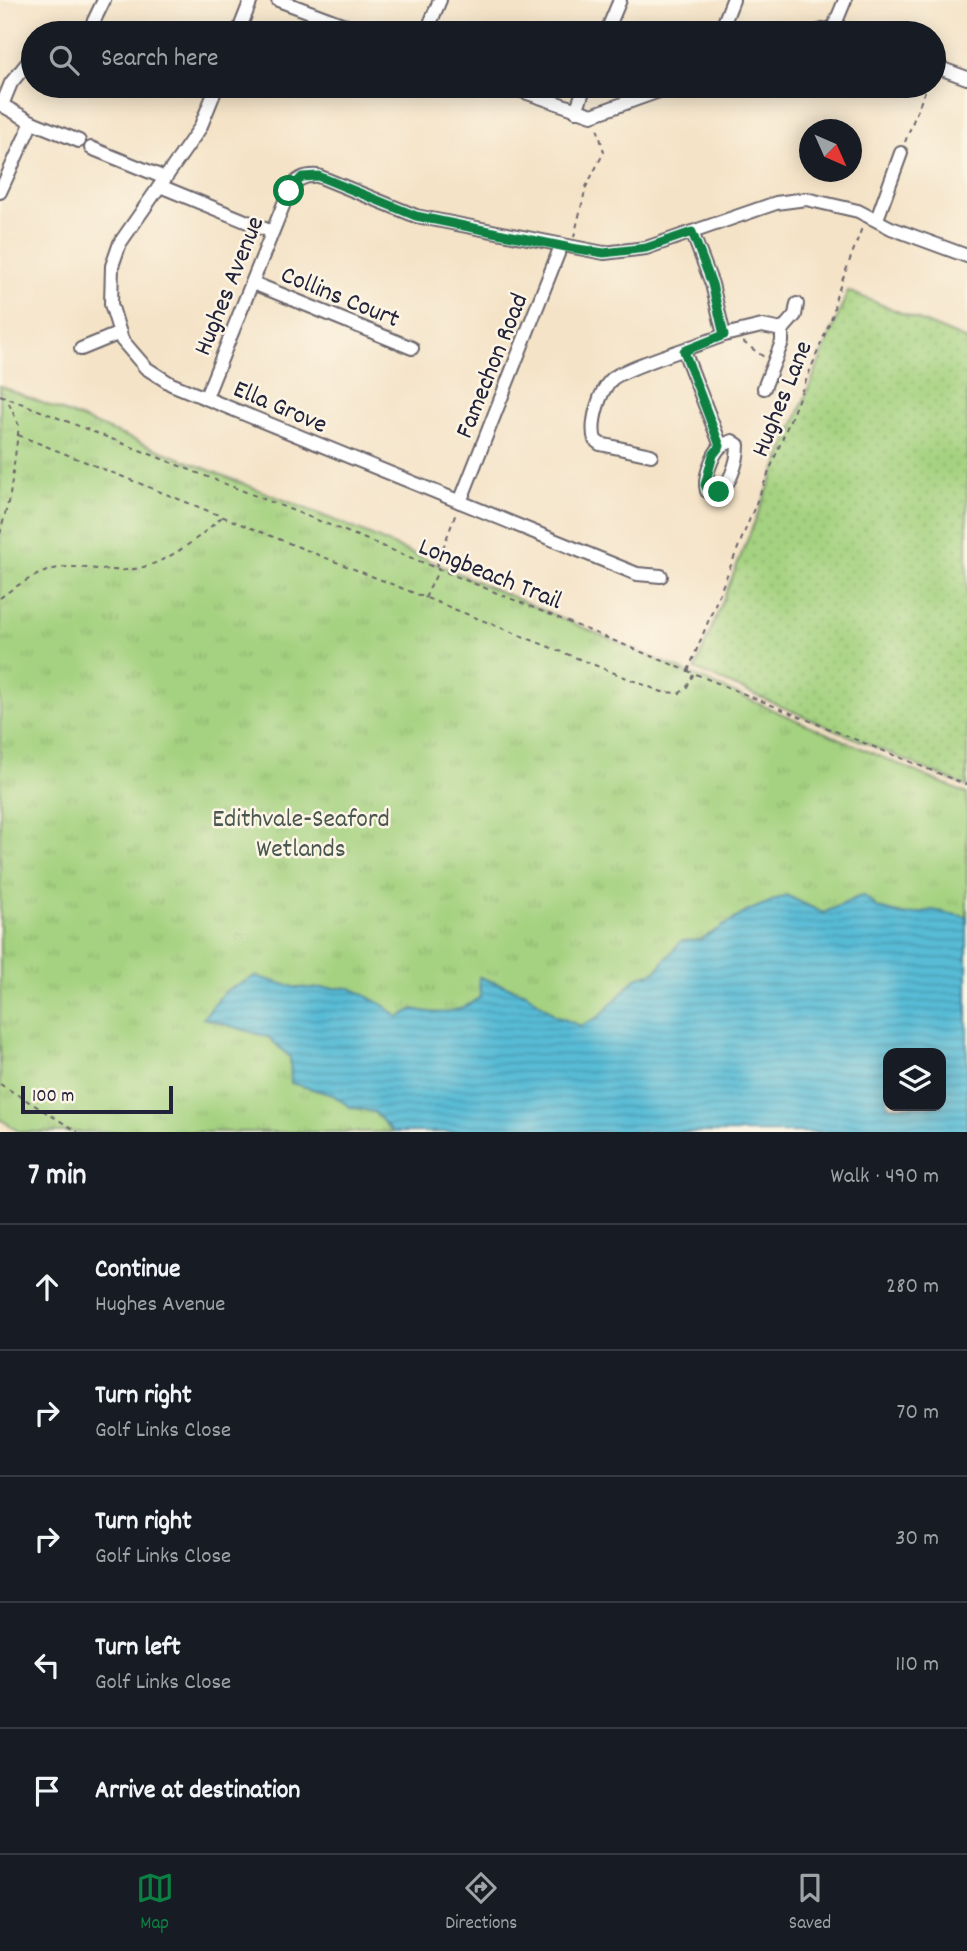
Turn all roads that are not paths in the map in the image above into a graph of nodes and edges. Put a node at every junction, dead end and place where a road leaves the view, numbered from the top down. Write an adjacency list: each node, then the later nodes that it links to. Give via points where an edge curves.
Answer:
1 (104, 0): 8 (street)
2 (251, 0): 9 (street)
3 (278, 0): 10 (street)
4 (439, 0): 11 (street)
5 (620, 0): 12 (street)
6 (733, 0): 13 (street)
7 (845, 0): 14 (street)
8 (94, 21)
9 (243, 21)
10 (334, 21)
11 (431, 21)
12 (611, 21)
13 (725, 21)
14 (841, 21)
15 (946, 70): 17 (street)
16 (21, 71): 22 (street)
17 (967, 78)
18 (212, 98): 28 (street, Ella Grove, via 200,128)
19 (540, 98): 23 (street)
20 (581, 98): 23 (street)
21 (641, 98): 23 (street, via 596,115)
22 (1, 105): 24 (street)
23 (576, 111)
24 (32, 122): 25 (street); 29 (street)
25 (79, 141)
26 (91, 148): 28 (street)
27 (901, 153): 30 (street)
28 (162, 182): 31 (street); 38 (street, Ella Grove, via 120,243 112,266 111,304)
29 (0, 192)
30 (873, 217): 32 (street, Hughes Avenue, via 828,202 795,199); 34 (street, Hughes Avenue)
31 (272, 232): 33 (street, Hughes Avenue, via 295,182 318,176 416,216); 35 (street, Hughes Avenue)
32 (692, 232): 33 (street, Hughes Avenue, via 646,248 604,253); 39 (street, via 712,284)
33 (566, 247): 47 (street, Famechon Road)
34 (967, 256)
35 (253, 283): 40 (street, Collins Court); 44 (street, Hughes Avenue)
36 (797, 304): 37 (street, via 793,318)
37 (782, 330): 39 (street, via 762,326); 43 (street)
38 (120, 333): 41 (street); 44 (street, Ella Grove, via 146,368 171,384)
39 (724, 335): 42 (street)
40 (412, 348)
41 (81, 349)
42 (684, 351): 45 (street); 46 (street, via 614,378 597,410 596,443)
43 (764, 388)
44 (206, 397): 47 (street, Ella Grove)
45 (720, 446)
46 (651, 456)
47 (460, 502): 48 (street, Ella Grove, via 637,574)
48 (661, 576)

